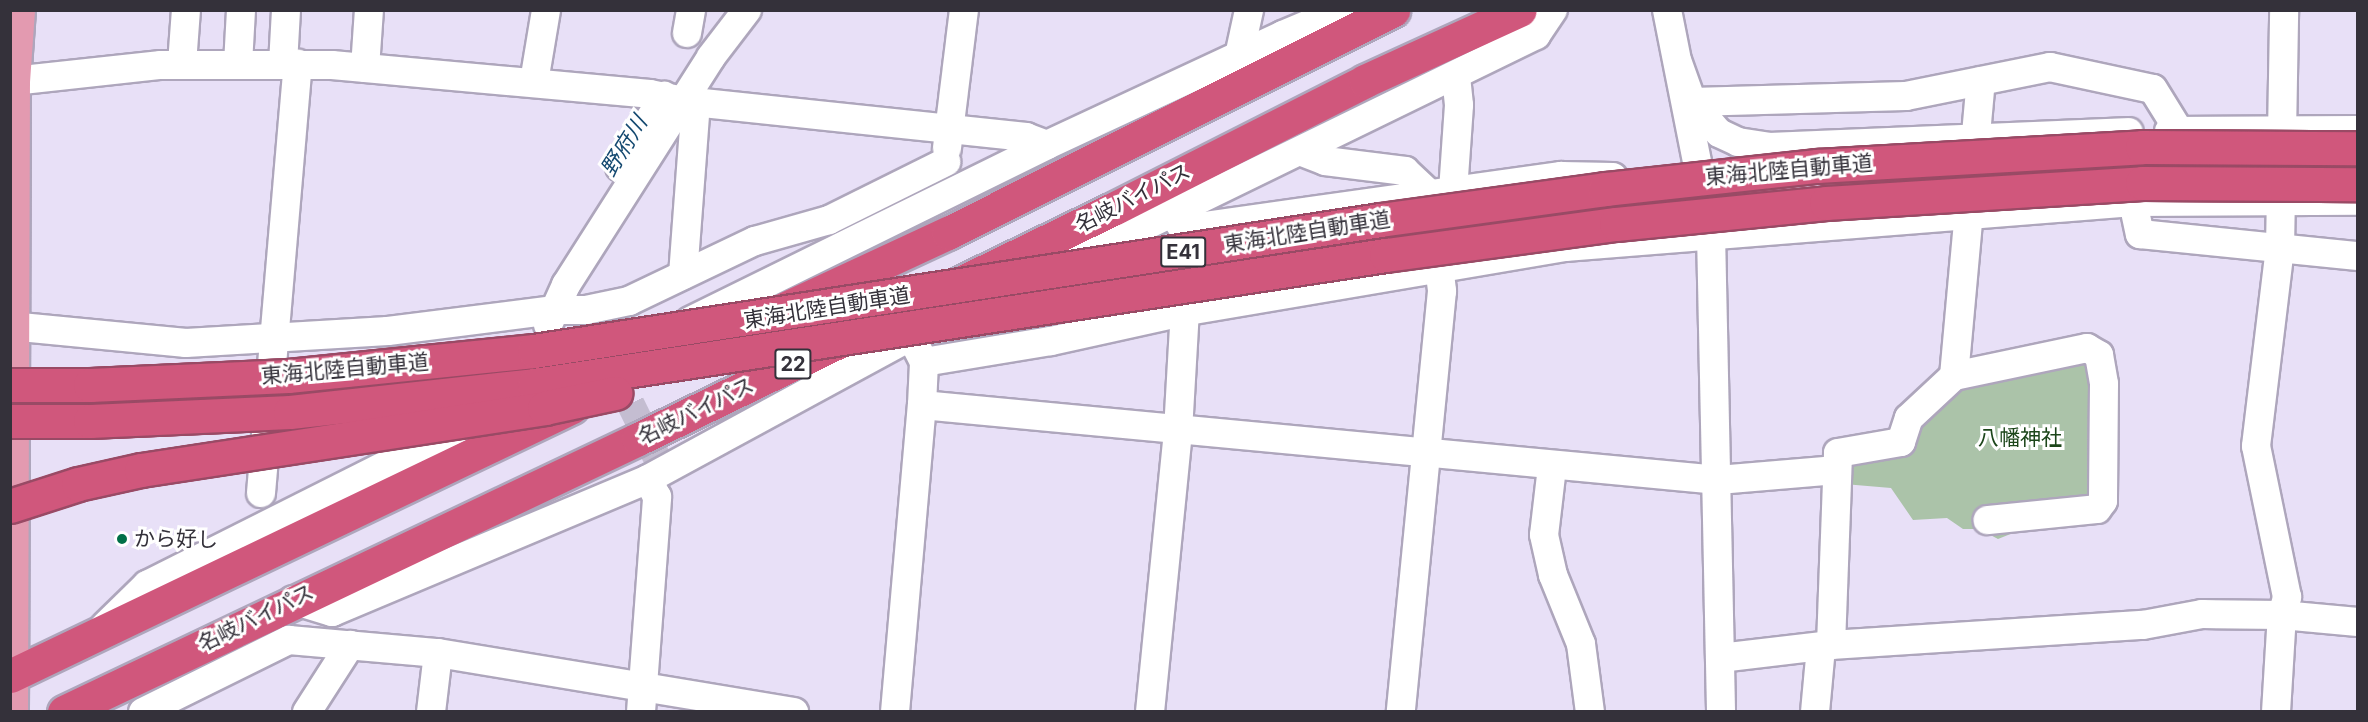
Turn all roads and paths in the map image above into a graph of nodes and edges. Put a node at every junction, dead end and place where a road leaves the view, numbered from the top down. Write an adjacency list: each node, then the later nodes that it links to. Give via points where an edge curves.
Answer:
1 (18, 10): 23 (main road)
2 (186, 10): 18 (street)
3 (241, 10): 19 (street)
4 (286, 10): 20 (street)
5 (369, 10): 21 (street)
6 (546, 10): 25 (street)
7 (747, 10): 26 (street)
8 (964, 10): 29 (street)
9 (1249, 10): 16 (street)
10 (1393, 10): 15 (highway, 22)
11 (1520, 10): 73 (highway, 名岐バイパス / 22, via 1365,81 1115,208 649,434)
12 (1553, 10): 22 (street, via 1536,35)
13 (1667, 10): 17 (street)
14 (2284, 10): 28 (street)
15 (1360, 26): 16 (street, via 1313,22); 76 (highway, 22, via 948,233 588,400)
16 (1239, 56): 33 (street)
17 (1678, 63): 27 (street); 37 (street)
18 (182, 64): 19 (street); 23 (street)
19 (238, 64): 20 (street)
20 (291, 64): 21 (street); 56 (street)
21 (365, 68): 25 (street)
22 (1456, 76): 35 (street); 40 (street, via 1459,105)
23 (12, 81): 54 (main road)
24 (1981, 81): 27 (street, via 1906,96); 31 (street, via 2050,67 2153,89); 32 (street)
25 (534, 82): 26 (street)
26 (679, 99): 29 (street); 50 (street); 53 (street)
27 (1692, 102): 32 (street, via 1719,133 1738,142 1771,147)
28 (2283, 129): 30 (street); 31 (street); 41 (street)
29 (948, 130): 33 (street, via 1026,137); 36 (street)
30 (2358, 130)
31 (2179, 131): 32 (street)
32 (1974, 138): 44 (street)
33 (1047, 145): 39 (street)
34 (2358, 148): 60 (highway, 東海北陸自動車道 / E41, bridge, via 2142,147 1805,167 1380,220 534,351 288,376)
35 (1302, 152): 40 (street, via 1324,161 1406,171); 45 (street)
36 (946, 162): 39 (street); 50 (street, via 829,220 755,242)
37 (1699, 172): 40 (street, via 1658,177 1561,177); 46 (street)
38 (2358, 184): 51 (highway, 東海北陸自動車道 / E41, bridge, via 2142,183 1826,203 1604,226)
39 (952, 192): 76 (street, via 753,292 413,449 147,585)
40 (1442, 192): 45 (street); 49 (street)
41 (2282, 199): 42 (street); 43 (street); 47 (street)
42 (2358, 201)
43 (2133, 202): 44 (street); 47 (street, via 2140,234)
44 (1968, 212): 46 (street); 59 (street)
45 (1178, 222): 52 (street); 55 (street)
46 (1711, 233): 49 (street, via 1565,247); 69 (street)
47 (2280, 249): 48 (street); 74 (street, via 2256,446 2287,597)
48 (2358, 256)
49 (1441, 267): 52 (street); 65 (street)
50 (683, 275): 53 (street, via 591,321)
51 (1011, 311): 63 (highway, 東海北陸自動車道 / E41, bridge, via 557,381 291,412 90,422); 71 (highway, bridge, via 544,408 141,470 78,483)
52 (1187, 311): 57 (street, via 1051,341); 64 (street)
53 (536, 321): 56 (street)
54 (11, 326): 56 (street, via 186,343); 81 (main road)
55 (910, 337): 57 (street); 68 (street)
56 (274, 338): 70 (street)
57 (924, 362): 62 (street)
58 (10, 374): 60 (highway, bridge)
59 (1954, 376): 67 (street, via 1909,418 1901,442 1838,453); 72 (street, via 2087,348 2099,355 2104,384 2103,501 2097,508)
60 (191, 381): 61 (highway, 東海北陸自動車道 / E41, bridge)
61 (10, 385)
62 (922, 405): 64 (street); 90 (street)
63 (10, 421)
64 (1178, 431): 65 (street); 91 (street)
65 (1429, 452): 66 (street); 92 (street)
66 (1552, 467): 69 (street); 93 (street, via 1544,535 1553,575 1581,644)
67 (1837, 470): 69 (street); 78 (street)
68 (656, 471): 73 (street, via 332,612); 82 (street)
69 (1718, 480): 80 (street)
70 (261, 493)
71 (10, 506)
72 (1988, 520)
73 (293, 600): 85 (highway, 名岐バイパス / 22)
74 (2282, 615): 75 (street); 78 (street, via 2202,614 2143,625); 96 (street)
75 (2358, 622)
76 (93, 638): 81 (highway, 22)
77 (350, 645): 79 (street); 83 (street, via 290,640); 87 (street)
78 (1826, 646): 80 (street); 95 (street)
79 (438, 653): 82 (street); 88 (street)
80 (1720, 658): 94 (street)
81 (11, 676): 84 (main road)
82 (643, 699): 89 (street)
83 (170, 705): 86 (street)
84 (11, 711)
85 (64, 711)
86 (143, 711)
87 (307, 711)
88 (431, 711)
89 (794, 711)
90 (895, 711)
91 (1150, 711)
92 (1401, 711)
93 (1590, 711)
94 (1721, 711)
95 (1815, 711)
96 (2276, 711)

